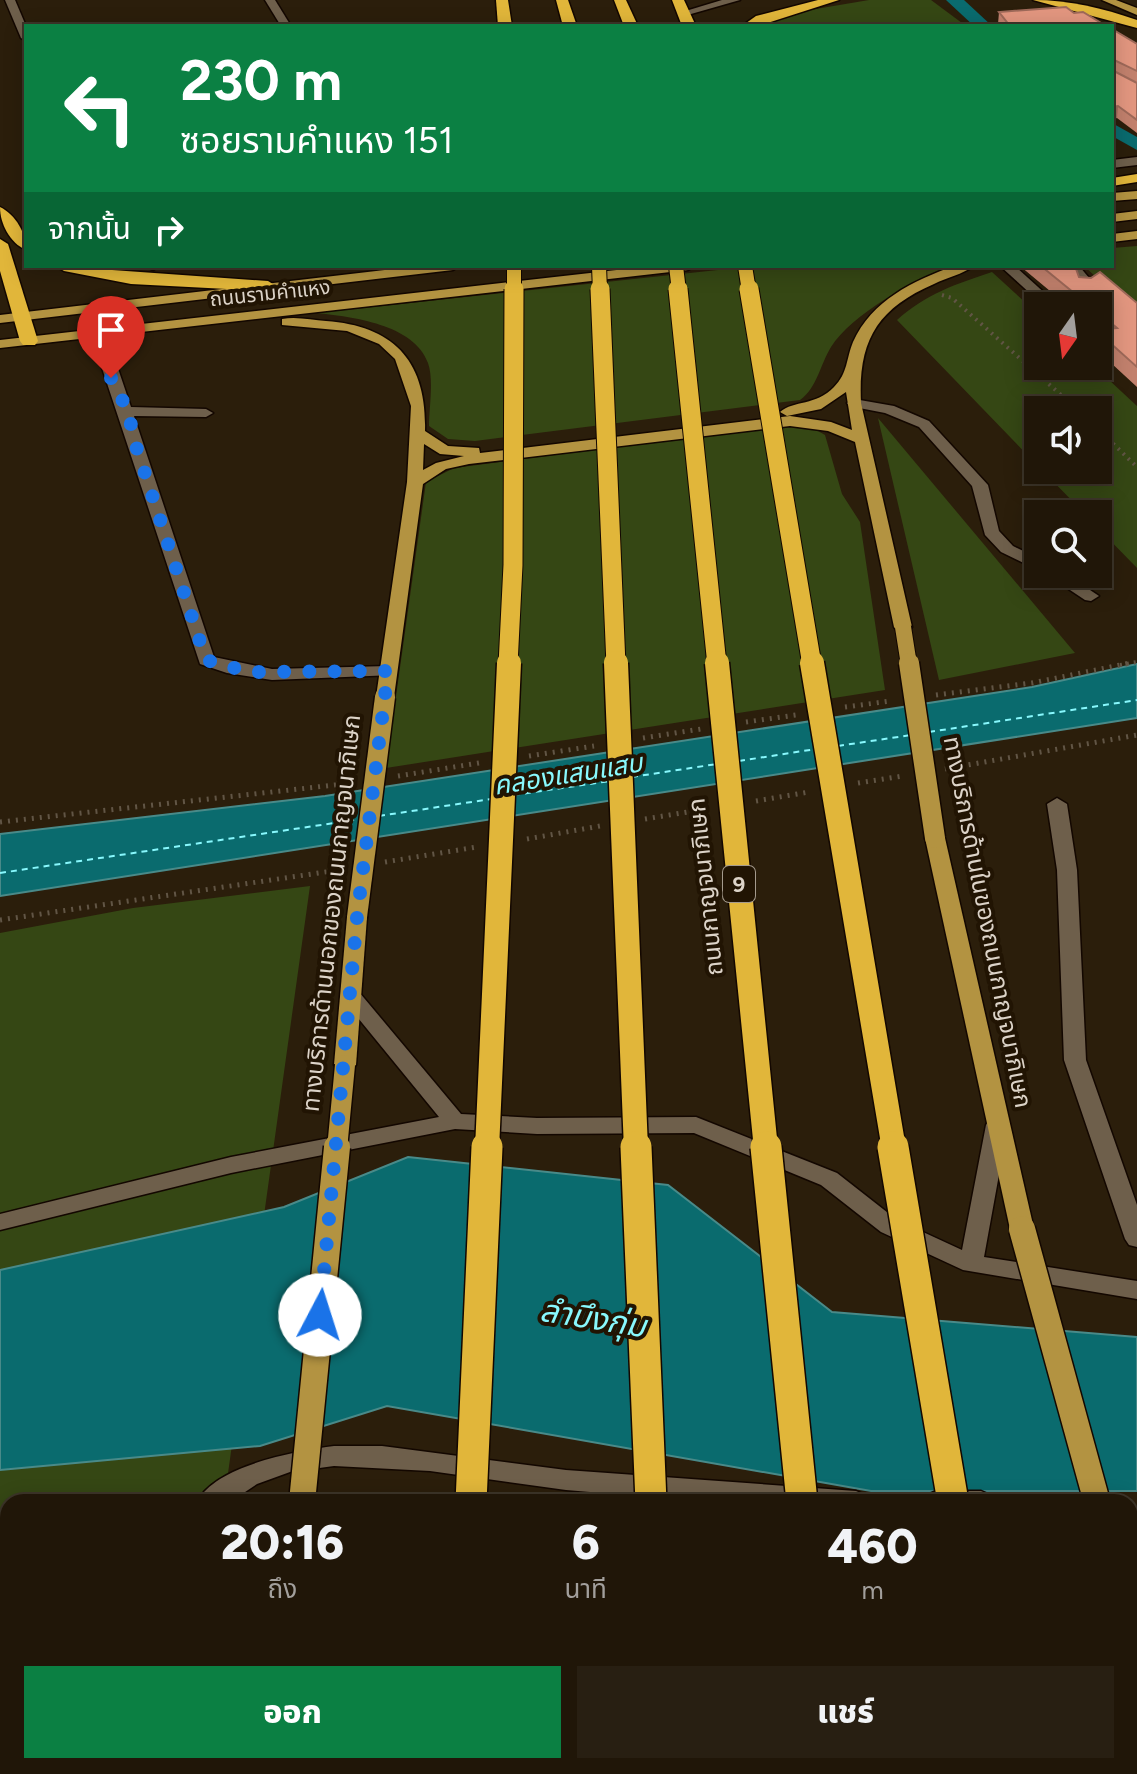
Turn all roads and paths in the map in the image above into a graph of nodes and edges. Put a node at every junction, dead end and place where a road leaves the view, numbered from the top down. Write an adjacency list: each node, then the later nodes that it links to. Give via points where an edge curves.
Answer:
1 (10, 0): 19 (street)
2 (270, 0): 15 (street)
3 (562, 0): 13 (highway)
4 (620, 0): 14 (highway)
5 (735, 0): 9 (street)
6 (833, 0): 17 (highway)
7 (1039, 0): 18 (highway)
8 (1107, 0): 11 (main road)
9 (710, 2): 12 (street)
10 (500, 3): 16 (highway)
11 (1137, 12)
12 (683, 13)
13 (569, 23)
14 (630, 23)
15 (285, 24)
16 (505, 24)
17 (752, 24)
18 (1137, 24)
19 (24, 33)
20 (1137, 178): 21 (highway)
21 (1114, 182)
22 (1137, 195): 23 (main road)
23 (1114, 197)
24 (0, 212): 29 (highway)
25 (1137, 215): 26 (main road)
26 (1114, 218)
27 (1137, 235): 28 (main road)
28 (1114, 238)
29 (24, 242)
30 (0, 244): 45 (highway)
31 (74, 268): 41 (highway, via 131,279)
32 (434, 268): 41 (main road, ถนนรามคำแหง)
33 (514, 268): 103 (highway, bridge, via 513,565)
34 (599, 268): 104 (highway, bridge)
35 (670, 268): 47 (main road, ถนนรามคำแหง)
36 (676, 268): 106 (highway, ถนนกาญจนาภิเษก / 9, bridge)
37 (745, 268): 107 (highway, bridge)
38 (962, 268): 42 (main road, ทางบริการด้านในของถนนกาญจนาภิเษก)
39 (1009, 268): 44 (street)
40 (1074, 268): 43 (street)
41 (268, 286): 45 (main road, ถนนรามคำแหง)
42 (918, 286): 51 (main road, ทางบริการด้านในของถนนกาญจนาภิเษก, via 889,303 860,335); 52 (path, via 952,298)
43 (1084, 288)
44 (1036, 292)
45 (22, 317): 46 (main road, ถนนรามคำแหง); 49 (highway)
46 (0, 319)
47 (195, 322): 48 (main road, ถนนรามคำแหง); 56 (main road, ทางบริการด้านนอกของถนนกาญจนาภิเษก, via 302,322 349,327 384,341 402,357 418,406)
48 (99, 333): 49 (main road, ถนนรามคำแหง); 54 (street, via 108,370)
49 (29, 341): 50 (main road, ถนนรามคำแหง)
50 (0, 344)
51 (850, 377): 53 (main road, ทางบริการด้านในของถนนกาญจนาภิเษก); 56 (main road, via 837,396 822,405 791,411 467,451 445,451)
52 (1062, 396)
53 (854, 403): 57 (main road, ทางบริการด้านในของถนนกาญจนาภิเษก); 61 (street, via 889,409 924,424 980,485 991,532)
54 (128, 411): 55 (street); 65 (street, via 206,660 249,672)
55 (206, 413)
56 (418, 433): 60 (main road, ทางบริการด้านนอกของถนนกาญจนาภิเษก)
57 (861, 439): 60 (main road, via 831,427 790,421 469,459 441,466); 96 (main road, ทางบริการด้านในของถนนกาญจนาภิเษก, bridge, via 903,627 935,838)
58 (1112, 443): 59 (path)
59 (1137, 467)
60 (415, 482): 65 (main road, ทางบริการด้านนอกของถนนกาญจนาภิเษก)
61 (1024, 558)
62 (1078, 588): 63 (street)
63 (1091, 596)
64 (1137, 662): 66 (path)
65 (388, 671): 94 (main road, ทางบริการด้านนอกของถนนกาญจนาภิเษก, bridge)
66 (924, 697)
67 (893, 701): 68 (path)
68 (831, 709)
69 (799, 714): 70 (path)
70 (737, 724)
71 (705, 729): 73 (path)
72 (1137, 735): 77 (path)
73 (627, 741)
74 (596, 746): 75 (path)
75 (518, 758)
76 (486, 762): 79 (path)
77 (940, 770)
78 (908, 775): 81 (path)
79 (383, 778)
80 (368, 781): 87 (path)
81 (846, 785)
82 (815, 791): 83 (path)
83 (752, 801)
84 (1057, 804): 98 (street, via 1067,870 1075,1060)
85 (721, 806): 86 (path)
86 (643, 819)
87 (0, 822)
88 (611, 825): 89 (path)
89 (517, 840)
90 (486, 845): 91 (path)
91 (377, 864)
92 (345, 869): 93 (path)
93 (0, 920)
94 (352, 997): 95 (street); 102 (main road, ทางบริการด้านนอกของถนนกาญจนาภิเษก, bridge)
95 (455, 1121): 97 (street, via 231,1165); 99 (street, via 696,1125 829,1179 889,1226)
96 (998, 1121): 99 (street); 108 (main road, ทางบริการด้านในของถนนกาญจนาภิเษก, bridge)
97 (0, 1222)
98 (1137, 1239)
99 (971, 1264): 100 (street)
100 (1137, 1290)
101 (222, 1494): 105 (street, via 259,1469 384,1454 565,1480)
102 (303, 1494)
103 (471, 1494)
104 (651, 1494)
105 (750, 1494)
106 (801, 1494)
107 (952, 1494)
108 (1095, 1494)

